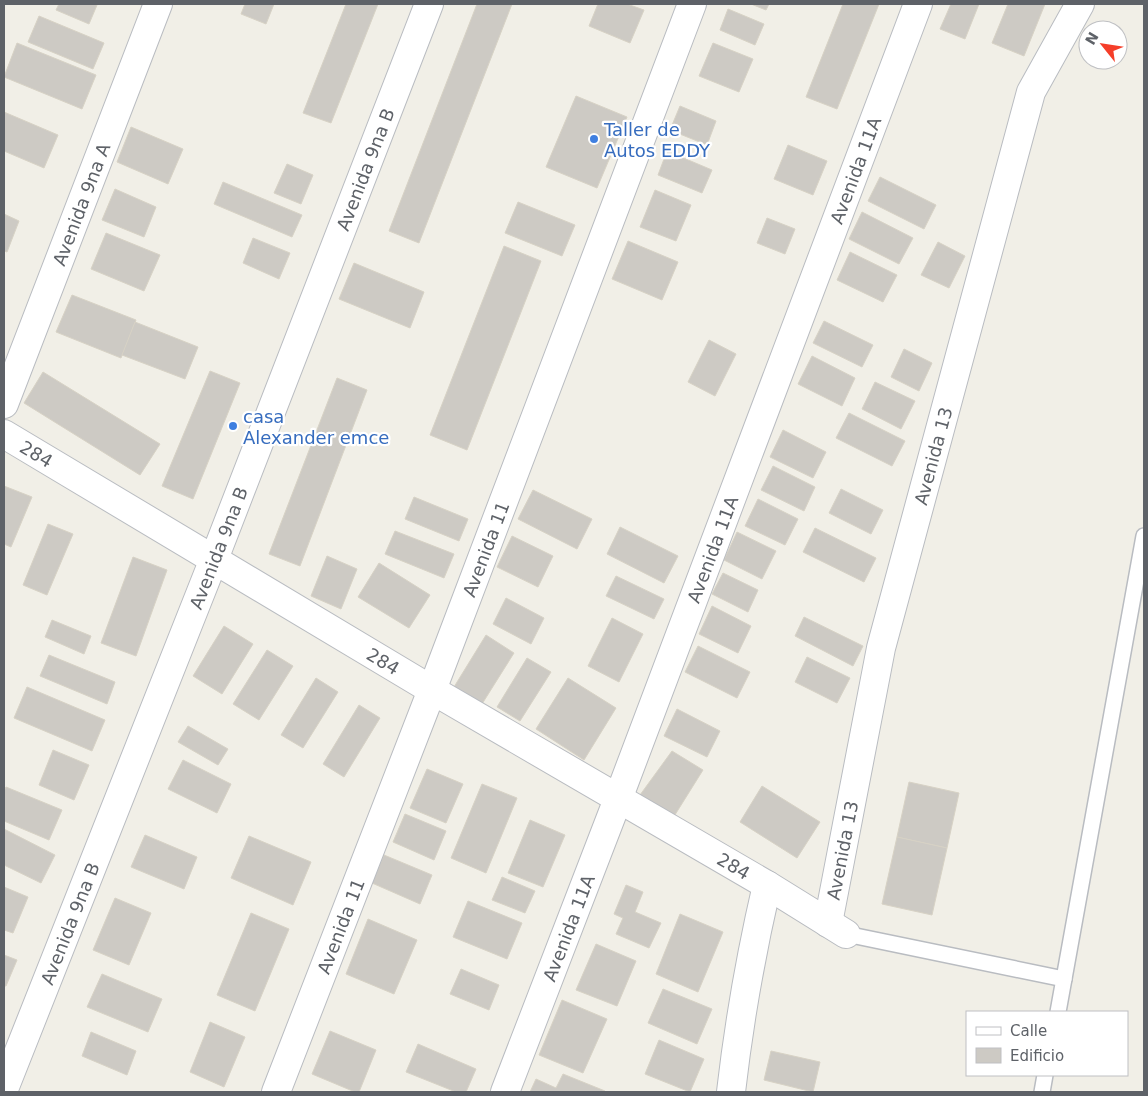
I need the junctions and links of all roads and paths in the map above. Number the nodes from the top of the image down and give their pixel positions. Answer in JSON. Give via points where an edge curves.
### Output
{"nodes":[{"id":1,"x":158,"y":4,"type":"edge"},
{"id":2,"x":429,"y":4,"type":"edge"},
{"id":3,"x":692,"y":4,"type":"edge"},
{"id":4,"x":918,"y":4,"type":"edge"},
{"id":5,"x":1080,"y":4,"type":"edge"},
{"id":6,"x":4,"y":404,"type":"edge"},
{"id":7,"x":4,"y":434,"type":"edge"},
{"id":8,"x":1144,"y":536,"type":"edge"},
{"id":9,"x":214,"y":559,"type":"junction"},
{"id":10,"x":432,"y":690,"type":"junction"},
{"id":11,"x":618,"y":799,"type":"junction"},
{"id":12,"x":766,"y":885,"type":"junction"},
{"id":13,"x":837,"y":928,"type":"junction"},
{"id":14,"x":1064,"y":979,"type":"junction"},
{"id":15,"x":1058,"y":1011,"type":"edge"},
{"id":16,"x":1045,"y":1076,"type":"edge"},
{"id":17,"x":4,"y":1089,"type":"edge"},
{"id":18,"x":276,"y":1092,"type":"edge"},
{"id":19,"x":505,"y":1092,"type":"edge"},
{"id":20,"x":731,"y":1092,"type":"edge"},
{"id":21,"x":1042,"y":1092,"type":"edge"}],
"edges":[{"from":1,"to":6,"type":"street","name":"Avenida 9na A"},
{"from":2,"to":9,"type":"street","name":"Avenida 9na B"},
{"from":3,"to":10,"type":"street","name":"Avenida 11"},
{"from":4,"to":11,"type":"street","name":"Avenida 11A"},
{"from":5,"to":13,"type":"street","name":"Avenida 13","via":[[1031,92],[880,648]]},
{"from":7,"to":9,"type":"street","name":"284"},
{"from":8,"to":14,"type":"lane"},
{"from":9,"to":10,"type":"street","name":"284"},
{"from":9,"to":17,"type":"street","name":"Avenida 9na B"},
{"from":10,"to":11,"type":"street","name":"284"},
{"from":10,"to":18,"type":"street","name":"Avenida 11"},
{"from":11,"to":12,"type":"street","name":"284"},
{"from":11,"to":19,"type":"street","name":"Avenida 11A"},
{"from":12,"to":13,"type":"street","name":"Avenida 13"},
{"from":12,"to":20,"type":"street","via":[[738,1032]]},
{"from":13,"to":14,"type":"lane"},
{"from":14,"to":15,"type":"lane"},
{"from":16,"to":21,"type":"lane"}]}
